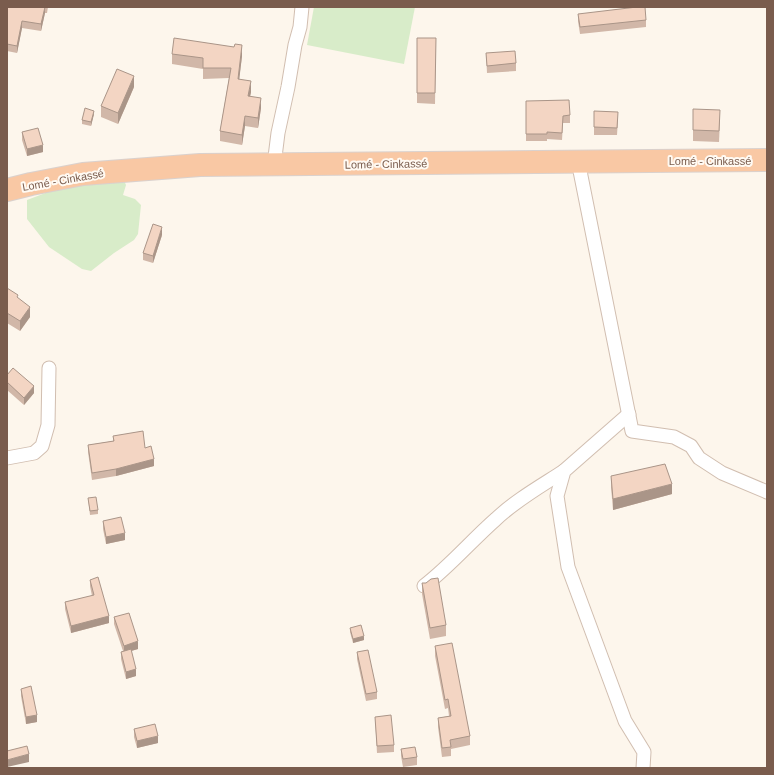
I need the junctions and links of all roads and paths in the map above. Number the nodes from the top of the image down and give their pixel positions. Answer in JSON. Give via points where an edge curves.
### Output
{"nodes":[{"id":1,"x":302,"y":7,"type":"edge"},
{"id":2,"x":767,"y":160,"type":"edge"},
{"id":3,"x":578,"y":161,"type":"junction"},
{"id":4,"x":274,"y":165,"type":"junction"},
{"id":5,"x":7,"y":190,"type":"edge"},
{"id":6,"x":49,"y":368,"type":"dead end"},
{"id":7,"x":629,"y":414,"type":"junction"},
{"id":8,"x":7,"y":458,"type":"edge"},
{"id":9,"x":564,"y":471,"type":"junction"},
{"id":10,"x":767,"y":492,"type":"edge"},
{"id":11,"x":424,"y":586,"type":"edge"},
{"id":12,"x":643,"y":768,"type":"edge"}],
"edges":[{"from":1,"to":4,"type":"street"},
{"from":2,"to":3,"type":"highway","name":"Lomé - Cinkassé"},
{"from":3,"to":4,"type":"highway","name":"Lomé - Cinkassé"},
{"from":3,"to":7,"type":"street"},
{"from":4,"to":5,"type":"highway","name":"Lomé - Cinkassé","via":[[200,165],[83,174]]},
{"from":6,"to":8,"type":"street","via":[[48,424],[42,446],[34,453]]},
{"from":7,"to":9,"type":"street"},
{"from":7,"to":10,"type":"street","via":[[632,431],[674,437],[691,446],[699,458],[722,473]]},
{"from":9,"to":11,"type":"street","via":[[496,518]]},
{"from":9,"to":12,"type":"street","via":[[557,496],[568,567],[625,721],[644,752]]}]}
